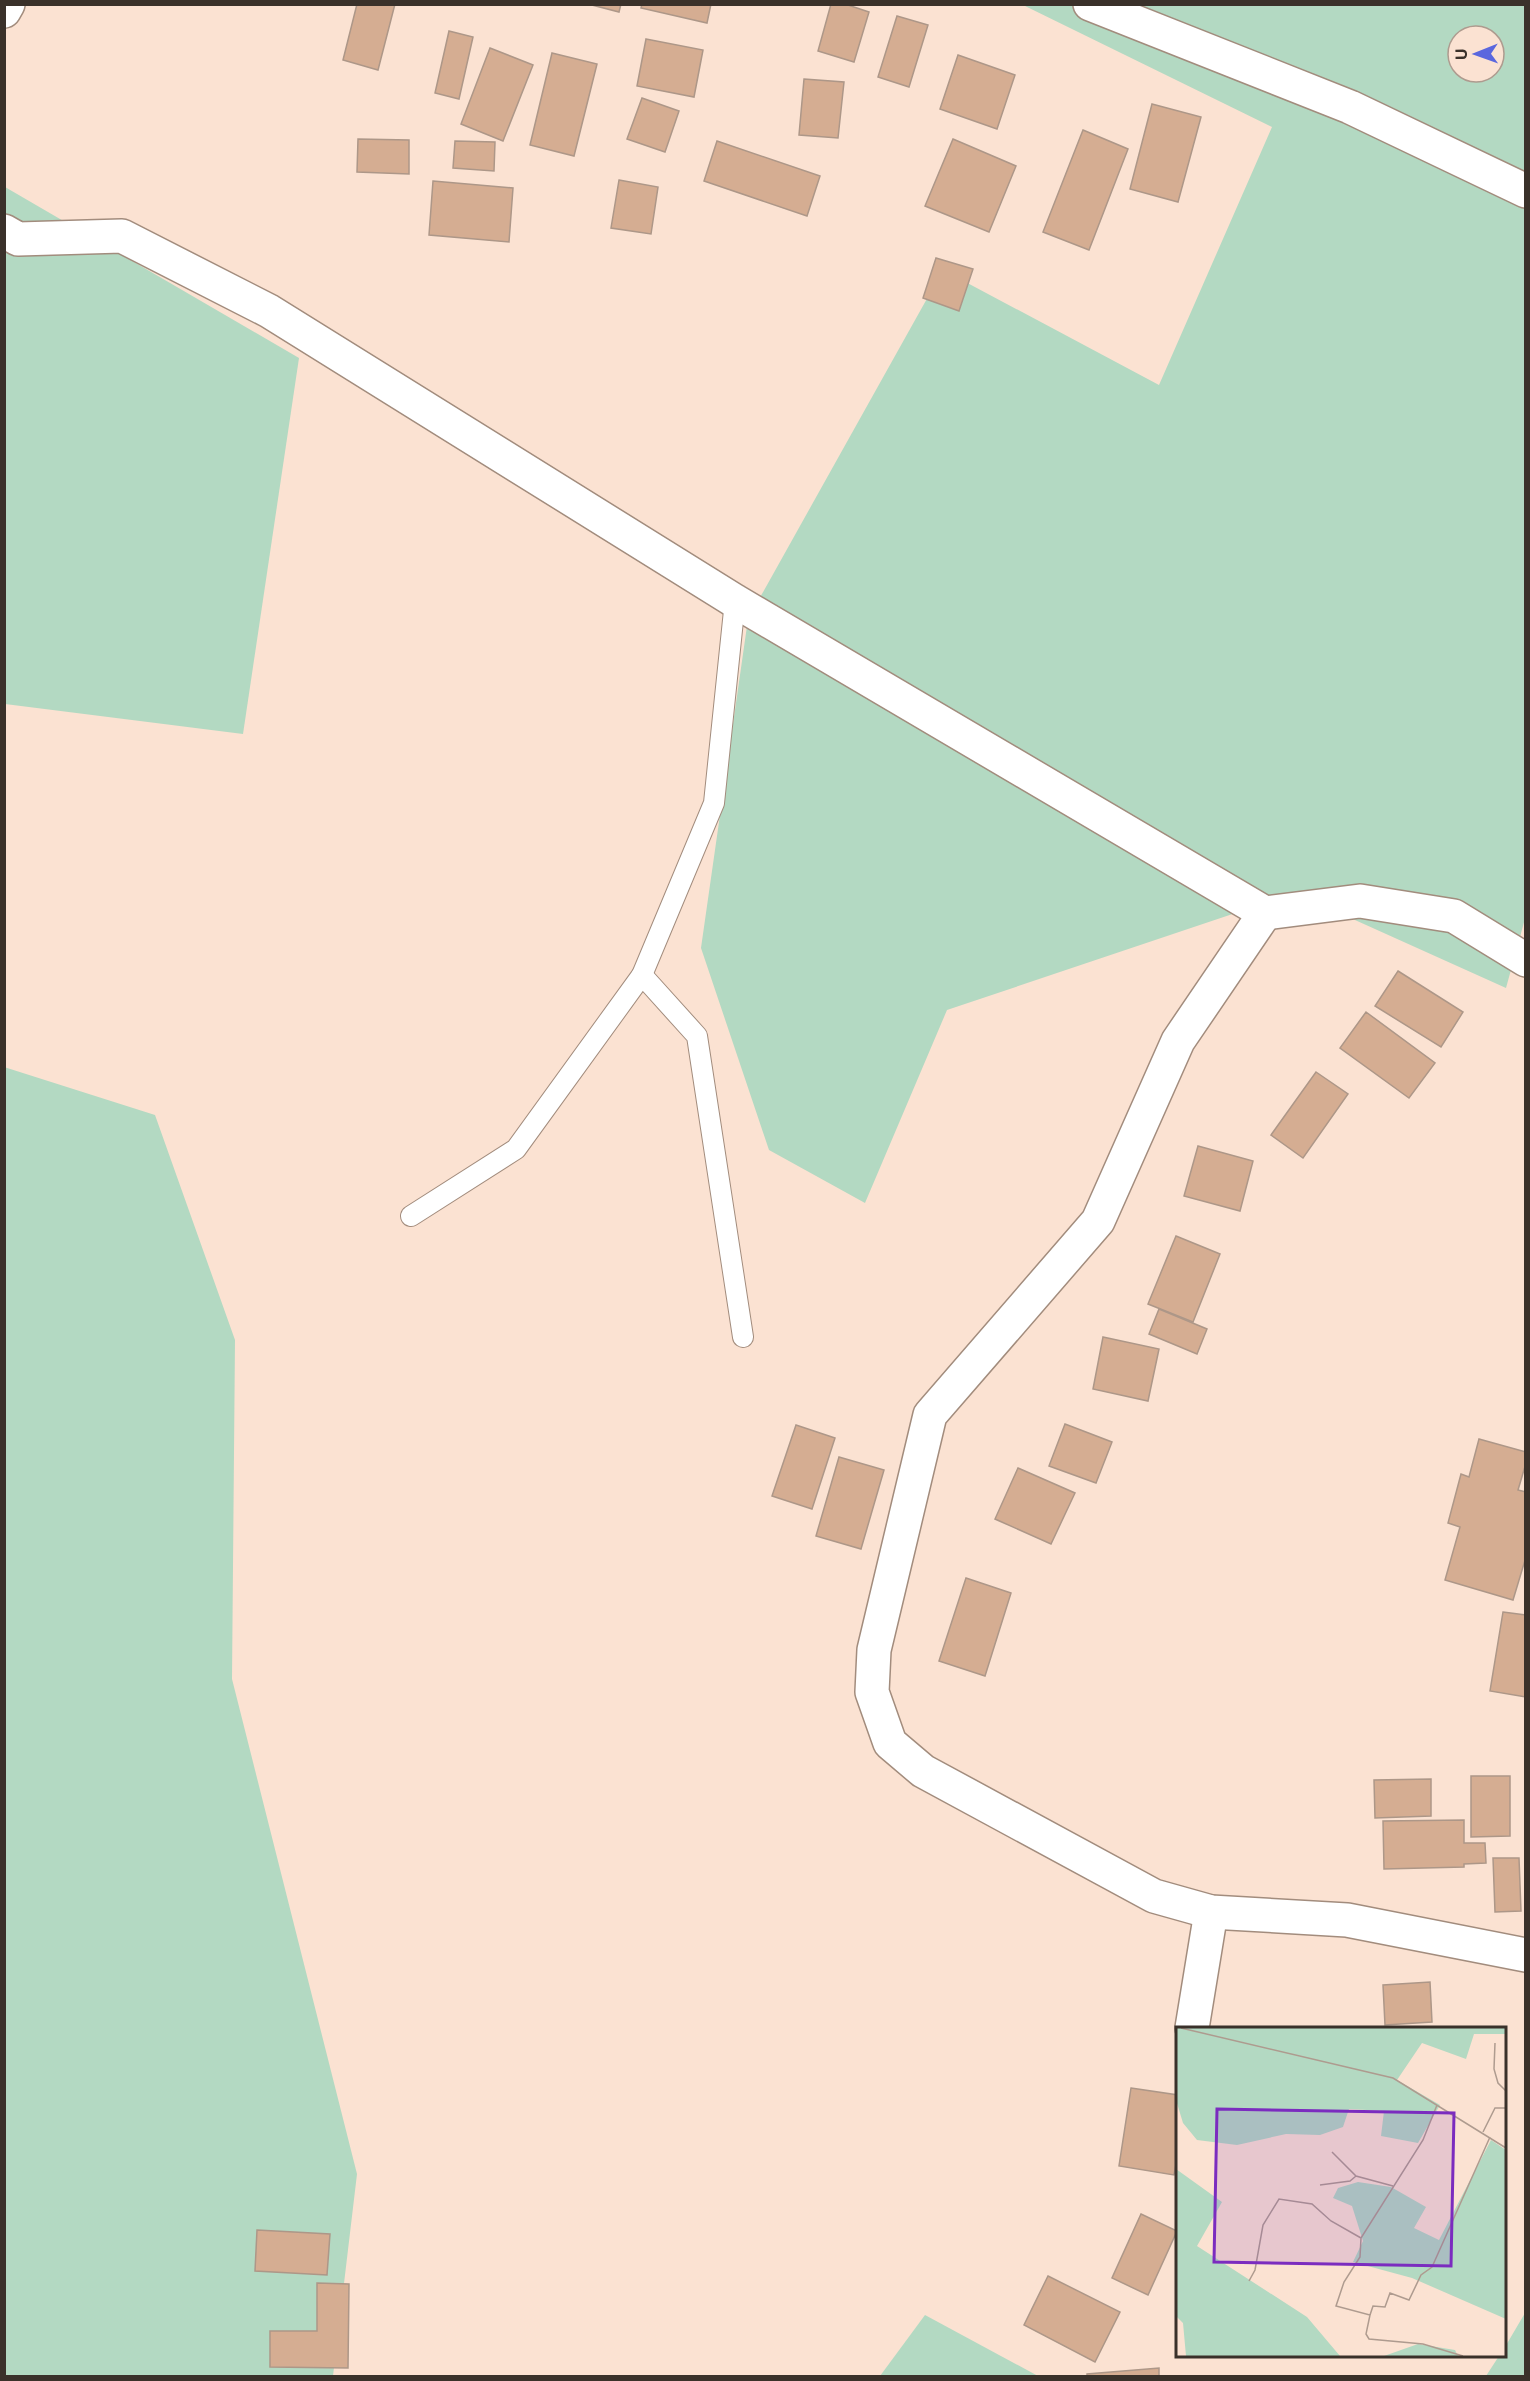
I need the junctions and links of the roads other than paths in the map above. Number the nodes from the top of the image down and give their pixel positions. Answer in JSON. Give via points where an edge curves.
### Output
{"nodes":[{"id":1,"x":8,"y":4,"type":"edge"},
{"id":2,"x":1090,"y":4,"type":"edge"},
{"id":3,"x":4,"y":11,"type":"edge"},
{"id":4,"x":1526,"y":191,"type":"edge"},
{"id":5,"x":4,"y":231,"type":"edge"},
{"id":6,"x":735,"y":601,"type":"junction"},
{"id":7,"x":1265,"y":913,"type":"junction"},
{"id":8,"x":1526,"y":960,"type":"edge"},
{"id":9,"x":642,"y":975,"type":"junction"},
{"id":10,"x":411,"y":1216,"type":"dead end"},
{"id":11,"x":743,"y":1337,"type":"dead end"},
{"id":12,"x":1211,"y":1911,"type":"junction"},
{"id":13,"x":1526,"y":1955,"type":"edge"},
{"id":14,"x":1192,"y":2027,"type":"edge"}],
"edges":[{"from":1,"to":3,"type":"street"},
{"from":2,"to":4,"type":"street","via":[[1350,107]]},
{"from":5,"to":6,"type":"street","via":[[18,239],[122,236],[132,241],[269,311]]},
{"from":6,"to":7,"type":"street"},
{"from":6,"to":9,"type":"lane","via":[[714,803]]},
{"from":7,"to":8,"type":"street","via":[[1360,901],[1455,916]]},
{"from":7,"to":12,"type":"street","via":[[1178,1041],[1098,1221],[930,1415],[874,1650],[872,1692],[890,1743],[922,1771],[1154,1896]]},
{"from":9,"to":10,"type":"lane","via":[[516,1149]]},
{"from":9,"to":11,"type":"lane","via":[[697,1036]]},
{"from":12,"to":13,"type":"street","via":[[1347,1920]]},
{"from":12,"to":14,"type":"street"}]}
